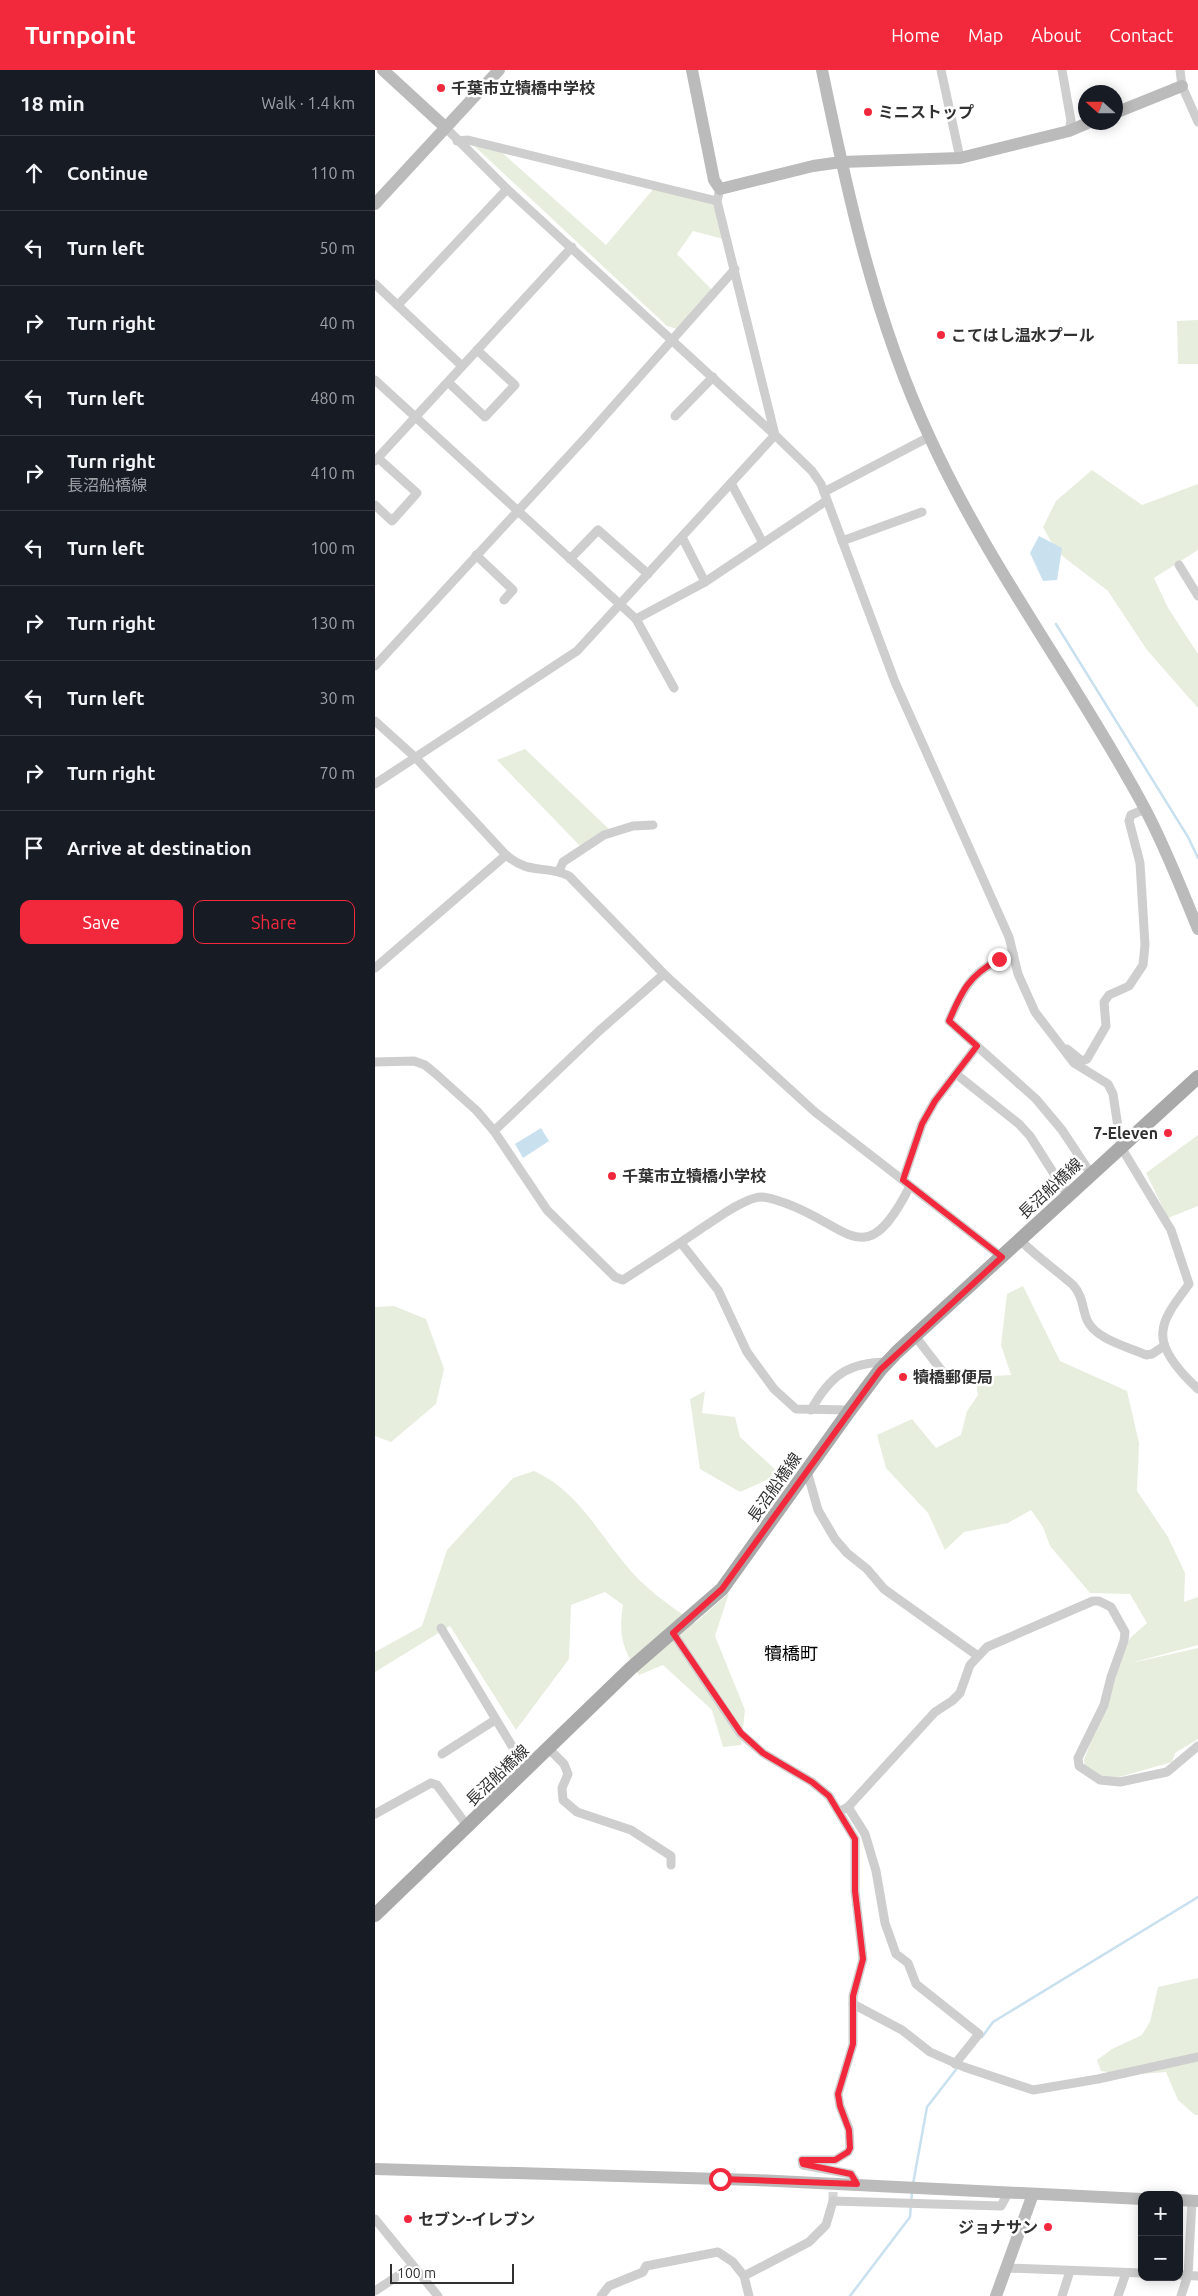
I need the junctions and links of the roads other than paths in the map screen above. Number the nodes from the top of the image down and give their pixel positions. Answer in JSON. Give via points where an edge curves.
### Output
{"nodes":[{"id":1,"x":383,"y":70,"type":"edge"},
{"id":2,"x":499,"y":70,"type":"edge"},
{"id":3,"x":692,"y":70,"type":"edge"},
{"id":4,"x":822,"y":70,"type":"edge"},
{"id":5,"x":941,"y":70,"type":"edge"},
{"id":6,"x":1061,"y":70,"type":"edge"},
{"id":7,"x":1180,"y":70,"type":"edge"},
{"id":8,"x":1182,"y":86,"type":"junction"},
{"id":9,"x":1123,"y":110,"type":"edge"},
{"id":10,"x":1198,"y":122,"type":"edge"},
{"id":11,"x":1078,"y":127,"type":"edge"},
{"id":12,"x":445,"y":128,"type":"junction"},
{"id":13,"x":1069,"y":131,"type":"junction"},
{"id":14,"x":457,"y":141,"type":"junction"},
{"id":15,"x":960,"y":158,"type":"junction"},
{"id":16,"x":841,"y":162,"type":"junction"},
{"id":17,"x":507,"y":189,"type":"junction"},
{"id":18,"x":719,"y":195,"type":"junction"},
{"id":19,"x":375,"y":204,"type":"edge"},
{"id":20,"x":572,"y":247,"type":"junction"},
{"id":21,"x":735,"y":270,"type":"junction"},
{"id":22,"x":375,"y":284,"type":"edge"},
{"id":23,"x":398,"y":305,"type":"junction"},
{"id":24,"x":673,"y":340,"type":"junction"},
{"id":25,"x":477,"y":350,"type":"junction"},
{"id":26,"x":462,"y":366,"type":"junction"},
{"id":27,"x":713,"y":377,"type":"junction"},
{"id":28,"x":375,"y":380,"type":"edge"},
{"id":29,"x":447,"y":382,"type":"junction"},
{"id":30,"x":675,"y":416,"type":"dead end"},
{"id":31,"x":415,"y":417,"type":"junction"},
{"id":32,"x":775,"y":434,"type":"junction"},
{"id":33,"x":929,"y":437,"type":"junction"},
{"id":34,"x":377,"y":460,"type":"edge"},
{"id":35,"x":731,"y":483,"type":"junction"},
{"id":36,"x":825,"y":497,"type":"junction"},
{"id":37,"x":375,"y":505,"type":"edge"},
{"id":38,"x":517,"y":510,"type":"junction"},
{"id":39,"x":922,"y":512,"type":"dead end"},
{"id":40,"x":682,"y":537,"type":"junction"},
{"id":41,"x":842,"y":541,"type":"junction"},
{"id":42,"x":763,"y":543,"type":"junction"},
{"id":43,"x":476,"y":555,"type":"junction"},
{"id":44,"x":570,"y":559,"type":"junction"},
{"id":45,"x":1179,"y":565,"type":"dead end"},
{"id":46,"x":648,"y":574,"type":"junction"},
{"id":47,"x":705,"y":582,"type":"junction"},
{"id":48,"x":1198,"y":596,"type":"edge"},
{"id":49,"x":504,"y":600,"type":"dead end"},
{"id":50,"x":620,"y":604,"type":"junction"},
{"id":51,"x":636,"y":619,"type":"junction"},
{"id":52,"x":375,"y":666,"type":"edge"},
{"id":53,"x":674,"y":688,"type":"dead end"},
{"id":54,"x":375,"y":721,"type":"edge"},
{"id":55,"x":416,"y":758,"type":"junction"},
{"id":56,"x":375,"y":784,"type":"edge"},
{"id":57,"x":1145,"y":809,"type":"junction"},
{"id":58,"x":653,"y":825,"type":"dead end"},
{"id":59,"x":506,"y":855,"type":"junction"},
{"id":60,"x":559,"y":871,"type":"junction"},
{"id":61,"x":1198,"y":928,"type":"edge"},
{"id":62,"x":1013,"y":953,"type":"junction"},
{"id":63,"x":375,"y":968,"type":"edge"},
{"id":64,"x":664,"y":974,"type":"junction"},
{"id":65,"x":1057,"y":1042,"type":"junction"},
{"id":66,"x":977,"y":1046,"type":"junction"},
{"id":67,"x":375,"y":1062,"type":"edge"},
{"id":68,"x":956,"y":1074,"type":"junction"},
{"id":69,"x":1198,"y":1076,"type":"edge"},
{"id":70,"x":495,"y":1131,"type":"junction"},
{"id":71,"x":1121,"y":1147,"type":"junction"},
{"id":72,"x":1091,"y":1174,"type":"junction"},
{"id":73,"x":906,"y":1183,"type":"junction"},
{"id":74,"x":1068,"y":1196,"type":"junction"},
{"id":75,"x":1020,"y":1240,"type":"junction"},
{"id":76,"x":681,"y":1242,"type":"junction"},
{"id":77,"x":1002,"y":1257,"type":"junction"},
{"id":78,"x":1189,"y":1284,"type":"junction"},
{"id":79,"x":1198,"y":1289,"type":"edge"},
{"id":80,"x":915,"y":1336,"type":"junction"},
{"id":81,"x":1164,"y":1346,"type":"junction"},
{"id":82,"x":887,"y":1362,"type":"junction"},
{"id":83,"x":942,"y":1371,"type":"dead end"},
{"id":84,"x":1198,"y":1389,"type":"edge"},
{"id":85,"x":811,"y":1410,"type":"junction"},
{"id":86,"x":850,"y":1410,"type":"junction"},
{"id":87,"x":807,"y":1471,"type":"junction"},
{"id":88,"x":441,"y":1628,"type":"dead end"},
{"id":89,"x":673,"y":1633,"type":"junction"},
{"id":90,"x":978,"y":1656,"type":"junction"},
{"id":91,"x":495,"y":1720,"type":"junction"},
{"id":92,"x":1198,"y":1746,"type":"edge"},
{"id":93,"x":549,"y":1748,"type":"junction"},
{"id":94,"x":442,"y":1754,"type":"dead end"},
{"id":95,"x":527,"y":1771,"type":"junction"},
{"id":96,"x":844,"y":1809,"type":"junction"},
{"id":97,"x":375,"y":1814,"type":"edge"},
{"id":98,"x":468,"y":1827,"type":"junction"},
{"id":99,"x":671,"y":1865,"type":"dead end"},
{"id":100,"x":375,"y":1915,"type":"edge"},
{"id":101,"x":853,"y":2004,"type":"junction"},
{"id":102,"x":1198,"y":2057,"type":"edge"},
{"id":103,"x":959,"y":2066,"type":"junction"},
{"id":104,"x":375,"y":2168,"type":"edge"},
{"id":105,"x":857,"y":2184,"type":"junction"},
{"id":106,"x":1008,"y":2193,"type":"junction"},
{"id":107,"x":1033,"y":2194,"type":"junction"},
{"id":108,"x":1138,"y":2199,"type":"edge"},
{"id":109,"x":1190,"y":2201,"type":"edge"},
{"id":110,"x":375,"y":2219,"type":"edge"},
{"id":111,"x":413,"y":2266,"type":"junction"},
{"id":112,"x":1007,"y":2268,"type":"junction"},
{"id":113,"x":1070,"y":2270,"type":"junction"},
{"id":114,"x":1126,"y":2273,"type":"junction"},
{"id":115,"x":1138,"y":2273,"type":"edge"},
{"id":116,"x":1183,"y":2275,"type":"edge"},
{"id":117,"x":744,"y":2276,"type":"junction"},
{"id":118,"x":1198,"y":2276,"type":"edge"},
{"id":119,"x":1182,"y":2281,"type":"edge"},
{"id":120,"x":375,"y":2291,"type":"edge"},
{"id":121,"x":438,"y":2296,"type":"edge"},
{"id":122,"x":601,"y":2296,"type":"edge"},
{"id":123,"x":749,"y":2296,"type":"edge"},
{"id":124,"x":996,"y":2296,"type":"edge"},
{"id":125,"x":1062,"y":2296,"type":"edge"},
{"id":126,"x":1119,"y":2296,"type":"edge"},
{"id":127,"x":1181,"y":2296,"type":"edge"}],
"edges":[{"from":1,"to":12,"type":"street"},
{"from":2,"to":12,"type":"street"},
{"from":3,"to":18,"type":"street"},
{"from":4,"to":16,"type":"street"},
{"from":5,"to":15,"type":"street"},
{"from":6,"to":13,"type":"street","via":[[1071,121]]},
{"from":7,"to":8,"type":"street"},
{"from":8,"to":9,"type":"street"},
{"from":8,"to":10,"type":"street"},
{"from":11,"to":13,"type":"street"},
{"from":12,"to":14,"type":"street"},
{"from":12,"to":19,"type":"street"},
{"from":13,"to":15,"type":"street"},
{"from":14,"to":17,"type":"street"},
{"from":14,"to":18,"type":"street","via":[[468,140]]},
{"from":15,"to":16,"type":"street"},
{"from":16,"to":18,"type":"street","via":[[813,166]]},
{"from":16,"to":33,"type":"street","via":[[867,270]]},
{"from":17,"to":20,"type":"street"},
{"from":17,"to":23,"type":"street"},
{"from":18,"to":21,"type":"street"},
{"from":20,"to":24,"type":"street"},
{"from":20,"to":25,"type":"street"},
{"from":21,"to":24,"type":"street"},
{"from":21,"to":32,"type":"street"},
{"from":22,"to":23,"type":"street"},
{"from":23,"to":26,"type":"street"},
{"from":24,"to":27,"type":"street"},
{"from":24,"to":38,"type":"street"},
{"from":25,"to":26,"type":"street"},
{"from":25,"to":29,"type":"street","via":[[515,385],[485,417]]},
{"from":26,"to":29,"type":"street"},
{"from":27,"to":30,"type":"street"},
{"from":27,"to":32,"type":"street"},
{"from":28,"to":31,"type":"street"},
{"from":29,"to":31,"type":"street"},
{"from":31,"to":34,"type":"street"},
{"from":31,"to":38,"type":"street"},
{"from":32,"to":35,"type":"street"},
{"from":32,"to":36,"type":"street","via":[[812,471]]},
{"from":33,"to":36,"type":"street"},
{"from":33,"to":57,"type":"street","via":[[1009,583]]},
{"from":34,"to":37,"type":"street","via":[[417,493],[392,521]]},
{"from":35,"to":40,"type":"street"},
{"from":35,"to":42,"type":"street"},
{"from":36,"to":41,"type":"street"},
{"from":36,"to":42,"type":"street"},
{"from":38,"to":43,"type":"street"},
{"from":38,"to":44,"type":"street"},
{"from":39,"to":41,"type":"street"},
{"from":40,"to":46,"type":"street"},
{"from":40,"to":47,"type":"street"},
{"from":41,"to":62,"type":"street","via":[[895,682],[1009,937]]},
{"from":42,"to":47,"type":"street"},
{"from":43,"to":49,"type":"street","via":[[513,590]]},
{"from":43,"to":52,"type":"street"},
{"from":44,"to":46,"type":"street","via":[[598,530]]},
{"from":44,"to":50,"type":"street"},
{"from":45,"to":48,"type":"street"},
{"from":46,"to":50,"type":"street"},
{"from":47,"to":51,"type":"street"},
{"from":50,"to":51,"type":"street"},
{"from":50,"to":55,"type":"street","via":[[577,651]]},
{"from":51,"to":53,"type":"street"},
{"from":54,"to":55,"type":"street"},
{"from":55,"to":56,"type":"street"},
{"from":55,"to":59,"type":"street"},
{"from":57,"to":61,"type":"street"},
{"from":57,"to":65,"type":"street","via":[[1131,815],[1129,821],[1140,863],[1145,945],[1143,965],[1129,986],[1109,995],[1105,1002],[1105,1026],[1087,1058],[1082,1061]]},
{"from":58,"to":60,"type":"street","via":[[633,826],[605,835],[563,862]]},
{"from":59,"to":60,"type":"street","via":[[531,869]]},
{"from":59,"to":63,"type":"street"},
{"from":60,"to":64,"type":"street","via":[[569,876]]},
{"from":62,"to":65,"type":"street","via":[[1025,993]]},
{"from":62,"to":66,"type":"street","via":[[990,964],[969,981],[949,1021]]},
{"from":64,"to":70,"type":"street"},
{"from":64,"to":73,"type":"street","via":[[815,1112]]},
{"from":65,"to":71,"type":"street","via":[[1074,1063],[1108,1084],[1113,1094]]},
{"from":66,"to":68,"type":"street"},
{"from":66,"to":72,"type":"street","via":[[1036,1099],[1062,1130]]},
{"from":67,"to":70,"type":"street","via":[[414,1061],[425,1065]]},
{"from":68,"to":73,"type":"street","via":[[922,1124]]},
{"from":68,"to":74,"type":"street","via":[[1019,1124]]},
{"from":69,"to":71,"type":"main road","name":"長沼船橋線"},
{"from":70,"to":76,"type":"street","via":[[547,1210],[615,1277],[623,1280]]},
{"from":71,"to":72,"type":"main road","name":"長沼船橋線"},
{"from":71,"to":78,"type":"street","via":[[1171,1230]]},
{"from":72,"to":74,"type":"main road","name":"長沼船橋線"},
{"from":73,"to":76,"type":"street","via":[[888,1224],[877,1234],[866,1238],[845,1235],[770,1198],[756,1198]]},
{"from":73,"to":77,"type":"street"},
{"from":74,"to":75,"type":"main road","name":"長沼船橋線"},
{"from":75,"to":77,"type":"main road","name":"長沼船橋線"},
{"from":75,"to":81,"type":"street","via":[[1073,1286],[1083,1302],[1088,1321],[1103,1336],[1146,1355]]},
{"from":76,"to":85,"type":"street","via":[[718,1290],[747,1352],[774,1389],[796,1409]]},
{"from":77,"to":80,"type":"main road","name":"長沼船橋線"},
{"from":78,"to":79,"type":"street"},
{"from":78,"to":81,"type":"street","via":[[1166,1320]]},
{"from":80,"to":82,"type":"main road","name":"長沼船橋線"},
{"from":80,"to":83,"type":"street"},
{"from":81,"to":84,"type":"street"},
{"from":82,"to":85,"type":"street","via":[[865,1362],[837,1375]]},
{"from":82,"to":86,"type":"main road","name":"長沼船橋線"},
{"from":85,"to":86,"type":"street"},
{"from":86,"to":87,"type":"main road","name":"長沼船橋線"},
{"from":87,"to":89,"type":"main road","name":"長沼船橋線","via":[[722,1589]]},
{"from":87,"to":90,"type":"street","via":[[818,1510],[835,1540],[847,1553],[884,1589]]},
{"from":88,"to":91,"type":"street"},
{"from":89,"to":93,"type":"main road","name":"長沼船橋線","via":[[630,1669]]},
{"from":89,"to":96,"type":"street","via":[[741,1733],[763,1753],[812,1782]]},
{"from":90,"to":92,"type":"street","via":[[994,1644],[1099,1600],[1111,1607],[1125,1632],[1125,1641],[1111,1677],[1105,1705],[1078,1758],[1079,1766],[1100,1780],[1120,1782],[1167,1772]]},
{"from":90,"to":96,"type":"street","via":[[970,1665],[960,1693],[935,1712]]},
{"from":91,"to":94,"type":"street"},
{"from":91,"to":95,"type":"street"},
{"from":93,"to":95,"type":"main road","name":"長沼船橋線"},
{"from":93,"to":99,"type":"street","via":[[564,1764],[568,1774],[562,1788],[563,1800],[577,1812],[631,1830],[671,1856]]},
{"from":95,"to":98,"type":"main road","name":"長沼船橋線"},
{"from":96,"to":101,"type":"street","via":[[855,1839],[855,1891],[863,1959]]},
{"from":96,"to":103,"type":"street","via":[[865,1834],[876,1871],[885,1923],[896,1954],[908,1963],[916,1984],[979,2034]]},
{"from":97,"to":98,"type":"street","via":[[431,1783],[437,1785]]},
{"from":98,"to":100,"type":"main road","name":"長沼船橋線"},
{"from":101,"to":103,"type":"street","via":[[902,2030],[930,2052]]},
{"from":101,"to":105,"type":"street","via":[[853,2044],[838,2094],[849,2130],[850,2148],[834,2164],[802,2160],[803,2164],[851,2174]]},
{"from":102,"to":103,"type":"street","via":[[1033,2090]]},
{"from":104,"to":105,"type":"street"},
{"from":105,"to":106,"type":"street"},
{"from":106,"to":107,"type":"street"},
{"from":106,"to":117,"type":"street","via":[[1001,2206],[833,2202],[826,2225],[809,2242]]},
{"from":107,"to":108,"type":"street"},
{"from":107,"to":112,"type":"street"},
{"from":109,"to":116,"type":"street"},
{"from":110,"to":111,"type":"street"},
{"from":111,"to":120,"type":"street"},
{"from":111,"to":121,"type":"street"},
{"from":112,"to":113,"type":"street"},
{"from":112,"to":124,"type":"street"},
{"from":113,"to":114,"type":"street"},
{"from":113,"to":125,"type":"street"},
{"from":114,"to":115,"type":"street"},
{"from":114,"to":126,"type":"street"},
{"from":116,"to":118,"type":"street"},
{"from":117,"to":122,"type":"street","via":[[733,2262],[718,2252],[646,2266],[643,2272],[609,2286]]},
{"from":117,"to":123,"type":"street"},
{"from":119,"to":127,"type":"street"}]}
